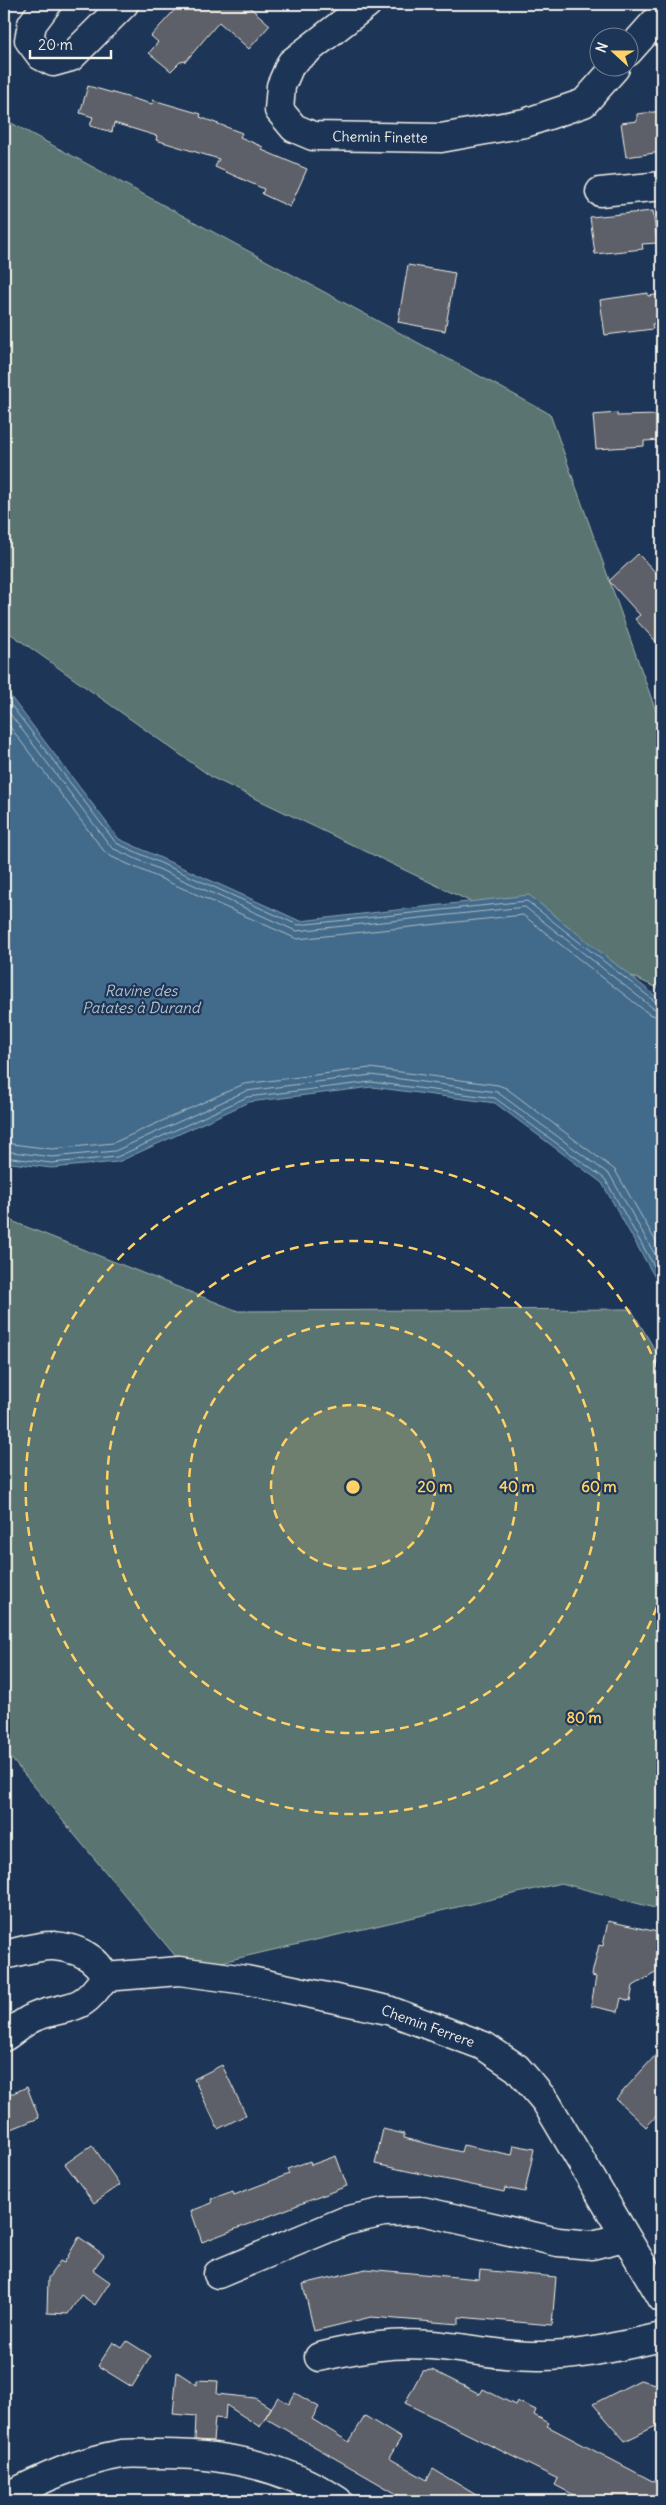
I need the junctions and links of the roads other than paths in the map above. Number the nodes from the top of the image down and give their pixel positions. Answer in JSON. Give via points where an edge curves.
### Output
{"nodes":[{"id":1,"x":48,"y":4,"type":"edge"},
{"id":2,"x":124,"y":4,"type":"edge"},
{"id":3,"x":368,"y":4,"type":"edge"},
{"id":4,"x":662,"y":14,"type":"edge"},
{"id":5,"x":638,"y":41,"type":"edge"},
{"id":6,"x":606,"y":78,"type":"edge"},
{"id":7,"x":662,"y":186,"type":"edge"},
{"id":8,"x":600,"y":192,"type":"dead end"},
{"id":9,"x":4,"y":1954,"type":"edge"},
{"id":10,"x":104,"y":1977,"type":"junction"},
{"id":11,"x":4,"y":2038,"type":"edge"},
{"id":12,"x":625,"y":2237,"type":"junction"},
{"id":13,"x":218,"y":2274,"type":"dead end"},
{"id":14,"x":662,"y":2298,"type":"edge"},
{"id":15,"x":662,"y":2337,"type":"edge"},
{"id":16,"x":319,"y":2357,"type":"dead end"},
{"id":17,"x":4,"y":2498,"type":"edge"},
{"id":18,"x":338,"y":2501,"type":"edge"}],
"edges":[{"from":1,"to":2,"type":"street","via":[[32,24],[29,40],[40,56],[53,62],[71,57]]},
{"from":3,"to":6,"type":"street","name":"Chemin Finette","via":[[292,64],[281,86],[280,110],[294,128],[313,136],[441,138],[525,123],[584,103]]},
{"from":4,"to":5,"type":"street"},
{"from":7,"to":8,"type":"street"},
{"from":9,"to":10,"type":"street","via":[[54,1946],[89,1956],[100,1965]]},
{"from":10,"to":11,"type":"street","via":[[94,1993],[78,2006],[35,2017]]},
{"from":10,"to":12,"type":"street","name":"Chemin Ferrere","via":[[179,1971],[246,1980],[388,2010],[484,2046],[517,2068],[546,2102]]},
{"from":12,"to":13,"type":"street","via":[[592,2245],[567,2243],[422,2211],[384,2212],[345,2221]]},
{"from":12,"to":14,"type":"street","name":"Chemin Ferrere"},
{"from":15,"to":16,"type":"street","via":[[592,2352],[542,2356],[396,2344],[361,2346]]},
{"from":17,"to":18,"type":"street","via":[[51,2474],[122,2454],[197,2453],[269,2468],[306,2481]]}]}
